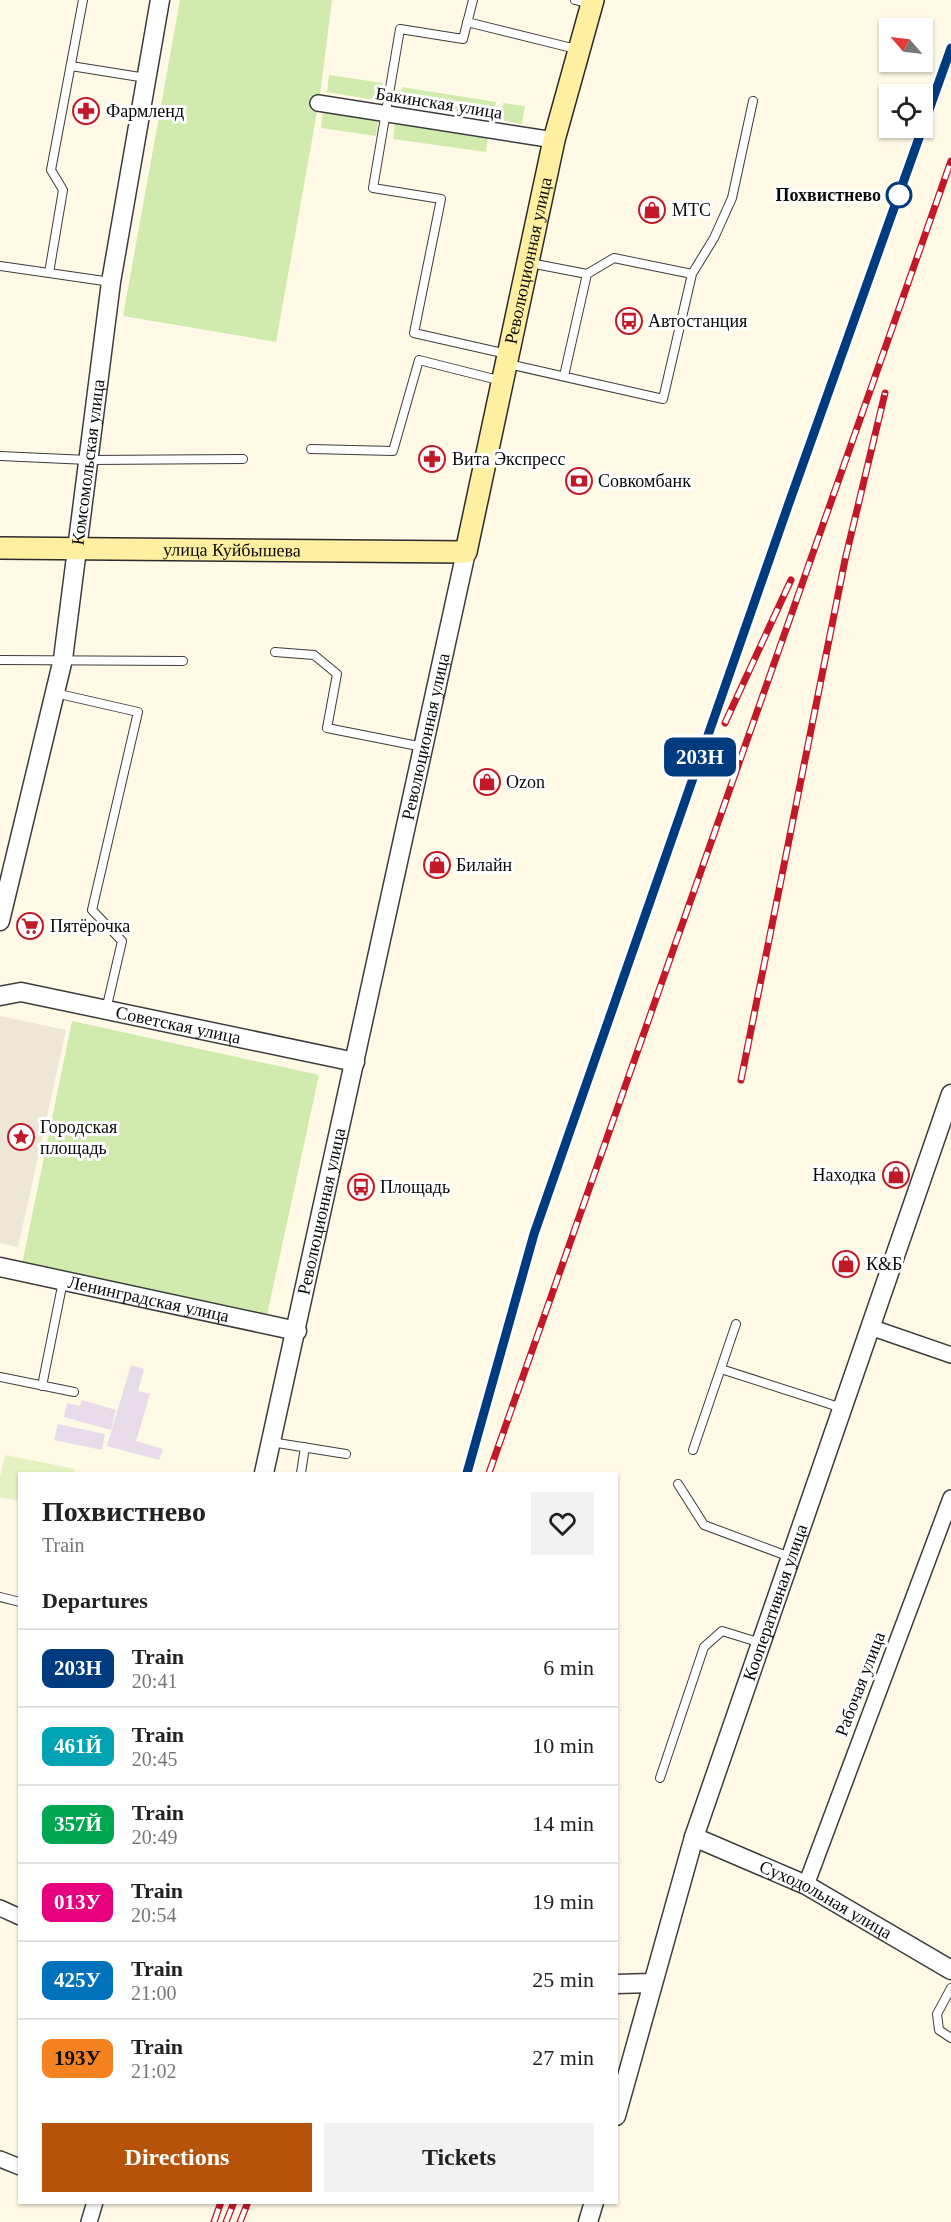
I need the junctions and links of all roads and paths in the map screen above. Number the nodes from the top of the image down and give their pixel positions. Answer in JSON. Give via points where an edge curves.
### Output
{"nodes":[{"id":1,"x":83,"y":0,"type":"edge"},
{"id":2,"x":160,"y":0,"type":"edge"},
{"id":3,"x":473,"y":0,"type":"edge"},
{"id":4,"x":586,"y":1,"type":"edge"},
{"id":5,"x":467,"y":22,"type":"junction"},
{"id":6,"x":579,"y":49,"type":"junction"},
{"id":7,"x":71,"y":66,"type":"junction"},
{"id":8,"x":146,"y":78,"type":"junction"},
{"id":9,"x":753,"y":101,"type":"dead end"},
{"id":10,"x":318,"y":103,"type":"dead end"},
{"id":11,"x":386,"y":114,"type":"junction"},
{"id":12,"x":554,"y":140,"type":"junction"},
{"id":13,"x":528,"y":262,"type":"junction"},
{"id":14,"x":0,"y":266,"type":"edge"},
{"id":15,"x":49,"y":273,"type":"junction"},
{"id":16,"x":587,"y":274,"type":"junction"},
{"id":17,"x":692,"y":274,"type":"junction"},
{"id":18,"x":111,"y":282,"type":"junction"},
{"id":19,"x":506,"y":366,"type":"junction"},
{"id":20,"x":564,"y":376,"type":"junction"},
{"id":21,"x":311,"y":449,"type":"dead end"},
{"id":22,"x":0,"y":456,"type":"edge"},
{"id":23,"x":243,"y":459,"type":"dead end"},
{"id":24,"x":88,"y":460,"type":"junction"},
{"id":25,"x":0,"y":548,"type":"edge"},
{"id":26,"x":78,"y":549,"type":"junction"},
{"id":27,"x":466,"y":552,"type":"junction"},
{"id":28,"x":275,"y":652,"type":"dead end"},
{"id":29,"x":63,"y":659,"type":"junction"},
{"id":30,"x":0,"y":660,"type":"edge"},
{"id":31,"x":183,"y":661,"type":"dead end"},
{"id":32,"x":55,"y":693,"type":"junction"},
{"id":33,"x":424,"y":747,"type":"junction"},
{"id":34,"x":0,"y":921,"type":"edge"},
{"id":35,"x":0,"y":996,"type":"edge"},
{"id":36,"x":106,"y":1010,"type":"junction"},
{"id":37,"x":355,"y":1062,"type":"junction"},
{"id":38,"x":951,"y":1094,"type":"edge"},
{"id":39,"x":0,"y":1267,"type":"edge"},
{"id":40,"x":63,"y":1281,"type":"junction"},
{"id":41,"x":736,"y":1324,"type":"dead end"},
{"id":42,"x":870,"y":1327,"type":"junction"},
{"id":43,"x":297,"y":1331,"type":"junction"},
{"id":44,"x":951,"y":1355,"type":"edge"},
{"id":45,"x":721,"y":1369,"type":"junction"},
{"id":46,"x":0,"y":1377,"type":"edge"},
{"id":47,"x":42,"y":1386,"type":"junction"},
{"id":48,"x":75,"y":1392,"type":"dead end"},
{"id":49,"x":842,"y":1408,"type":"junction"},
{"id":50,"x":271,"y":1442,"type":"junction"},
{"id":51,"x":305,"y":1447,"type":"junction"},
{"id":52,"x":693,"y":1450,"type":"dead end"},
{"id":53,"x":346,"y":1454,"type":"dead end"},
{"id":54,"x":264,"y":1472,"type":"edge"},
{"id":55,"x":301,"y":1472,"type":"edge"},
{"id":56,"x":678,"y":1484,"type":"dead end"},
{"id":57,"x":951,"y":1498,"type":"edge"},
{"id":58,"x":790,"y":1557,"type":"junction"},
{"id":59,"x":0,"y":1597,"type":"edge"},
{"id":60,"x":18,"y":1602,"type":"edge"},
{"id":61,"x":760,"y":1643,"type":"junction"},
{"id":62,"x":660,"y":1778,"type":"dead end"},
{"id":63,"x":694,"y":1837,"type":"junction"},
{"id":64,"x":806,"y":1884,"type":"junction"},
{"id":65,"x":0,"y":1908,"type":"edge"},
{"id":66,"x":18,"y":1916,"type":"edge"},
{"id":67,"x":951,"y":1970,"type":"edge"},
{"id":68,"x":652,"y":1983,"type":"junction"},
{"id":69,"x":618,"y":1984,"type":"edge"},
{"id":70,"x":951,"y":1988,"type":"edge"},
{"id":71,"x":951,"y":2038,"type":"edge"},
{"id":72,"x":618,"y":2109,"type":"edge"},
{"id":73,"x":0,"y":2159,"type":"edge"},
{"id":74,"x":18,"y":2166,"type":"edge"},
{"id":75,"x":94,"y":2204,"type":"edge"},
{"id":76,"x":594,"y":2204,"type":"edge"},
{"id":77,"x":89,"y":2222,"type":"edge"},
{"id":78,"x":589,"y":2222,"type":"edge"}],
"edges":[{"from":1,"to":7,"type":"lane"},
{"from":2,"to":8,"type":"street","name":"Комсомольская улица"},
{"from":3,"to":5,"type":"lane"},
{"from":4,"to":6,"type":"main road","name":"Революционная улица"},
{"from":5,"to":6,"type":"lane"},
{"from":5,"to":11,"type":"lane","via":[[463,39],[400,29]]},
{"from":6,"to":12,"type":"main road","name":"Революционная улица"},
{"from":7,"to":8,"type":"lane"},
{"from":7,"to":15,"type":"lane","via":[[51,170],[63,190]]},
{"from":8,"to":18,"type":"street","name":"Комсомольская улица"},
{"from":9,"to":17,"type":"lane","via":[[732,198]]},
{"from":10,"to":11,"type":"street","name":"Бакинская улица"},
{"from":11,"to":12,"type":"street","name":"Бакинская улица"},
{"from":11,"to":19,"type":"lane","via":[[373,188],[441,199],[414,333]]},
{"from":12,"to":13,"type":"main road","name":"Революционная улица"},
{"from":13,"to":16,"type":"lane"},
{"from":13,"to":19,"type":"main road","name":"Революционная улица"},
{"from":14,"to":15,"type":"lane"},
{"from":15,"to":18,"type":"lane"},
{"from":16,"to":17,"type":"lane","via":[[614,258]]},
{"from":16,"to":20,"type":"lane"},
{"from":17,"to":20,"type":"lane","via":[[663,399]]},
{"from":18,"to":24,"type":"street","name":"Комсомольская улица"},
{"from":19,"to":20,"type":"lane"},
{"from":19,"to":21,"type":"lane","via":[[419,360],[393,451]]},
{"from":19,"to":27,"type":"main road","name":"Революционная улица"},
{"from":22,"to":24,"type":"lane"},
{"from":23,"to":24,"type":"lane"},
{"from":24,"to":26,"type":"street","name":"Комсомольская улица"},
{"from":25,"to":26,"type":"main road","name":"улица Куйбышева"},
{"from":26,"to":27,"type":"main road","name":"улица Куйбышева"},
{"from":26,"to":29,"type":"street","name":"Комсомольская улица"},
{"from":27,"to":33,"type":"street","name":"Революционная улица"},
{"from":28,"to":33,"type":"lane","via":[[314,655],[337,674],[327,728]]},
{"from":29,"to":30,"type":"lane"},
{"from":29,"to":31,"type":"lane"},
{"from":29,"to":32,"type":"street","name":"Комсомольская улица"},
{"from":32,"to":34,"type":"street","name":"Комсомольская улица"},
{"from":32,"to":36,"type":"lane","via":[[138,712],[92,910],[122,941]]},
{"from":33,"to":37,"type":"street","name":"Революционная улица"},
{"from":35,"to":36,"type":"street","name":"Советская улица","via":[[21,992]]},
{"from":36,"to":37,"type":"street","name":"Советская улица"},
{"from":37,"to":43,"type":"street","name":"Революционная улица"},
{"from":38,"to":42,"type":"street","name":"Кооперативная улица"},
{"from":39,"to":40,"type":"street","name":"Ленинградская улица"},
{"from":40,"to":43,"type":"street","name":"Ленинградская улица"},
{"from":40,"to":47,"type":"lane"},
{"from":41,"to":45,"type":"lane"},
{"from":42,"to":44,"type":"street"},
{"from":42,"to":49,"type":"street","name":"Кооперативная улица"},
{"from":43,"to":50,"type":"street","name":"Революционная улица"},
{"from":45,"to":49,"type":"lane"},
{"from":45,"to":52,"type":"lane"},
{"from":46,"to":47,"type":"lane"},
{"from":47,"to":48,"type":"lane"},
{"from":49,"to":58,"type":"street","name":"Кооперативная улица"},
{"from":50,"to":51,"type":"lane"},
{"from":50,"to":54,"type":"street","name":"Революционная улица"},
{"from":51,"to":53,"type":"lane"},
{"from":51,"to":55,"type":"lane"},
{"from":56,"to":58,"type":"lane","via":[[704,1525]]},
{"from":57,"to":64,"type":"street","name":"Рабочая улица"},
{"from":58,"to":61,"type":"street","name":"Кооперативная улица"},
{"from":59,"to":60,"type":"lane"},
{"from":61,"to":62,"type":"lane","via":[[722,1631],[704,1647]]},
{"from":61,"to":63,"type":"street","name":"Кооперативная улица"},
{"from":63,"to":64,"type":"street","name":"Суходольная улица"},
{"from":63,"to":68,"type":"street","name":"Кооперативная улица"},
{"from":64,"to":67,"type":"street","name":"Суходольная улица"},
{"from":65,"to":66,"type":"street"},
{"from":68,"to":69,"type":"street"},
{"from":68,"to":72,"type":"street","name":"Кооперативная улица"},
{"from":70,"to":71,"type":"lane","via":[[937,2014],[939,2030]]},
{"from":73,"to":74,"type":"street"},
{"from":75,"to":77,"type":"street"},
{"from":76,"to":78,"type":"street"}]}
